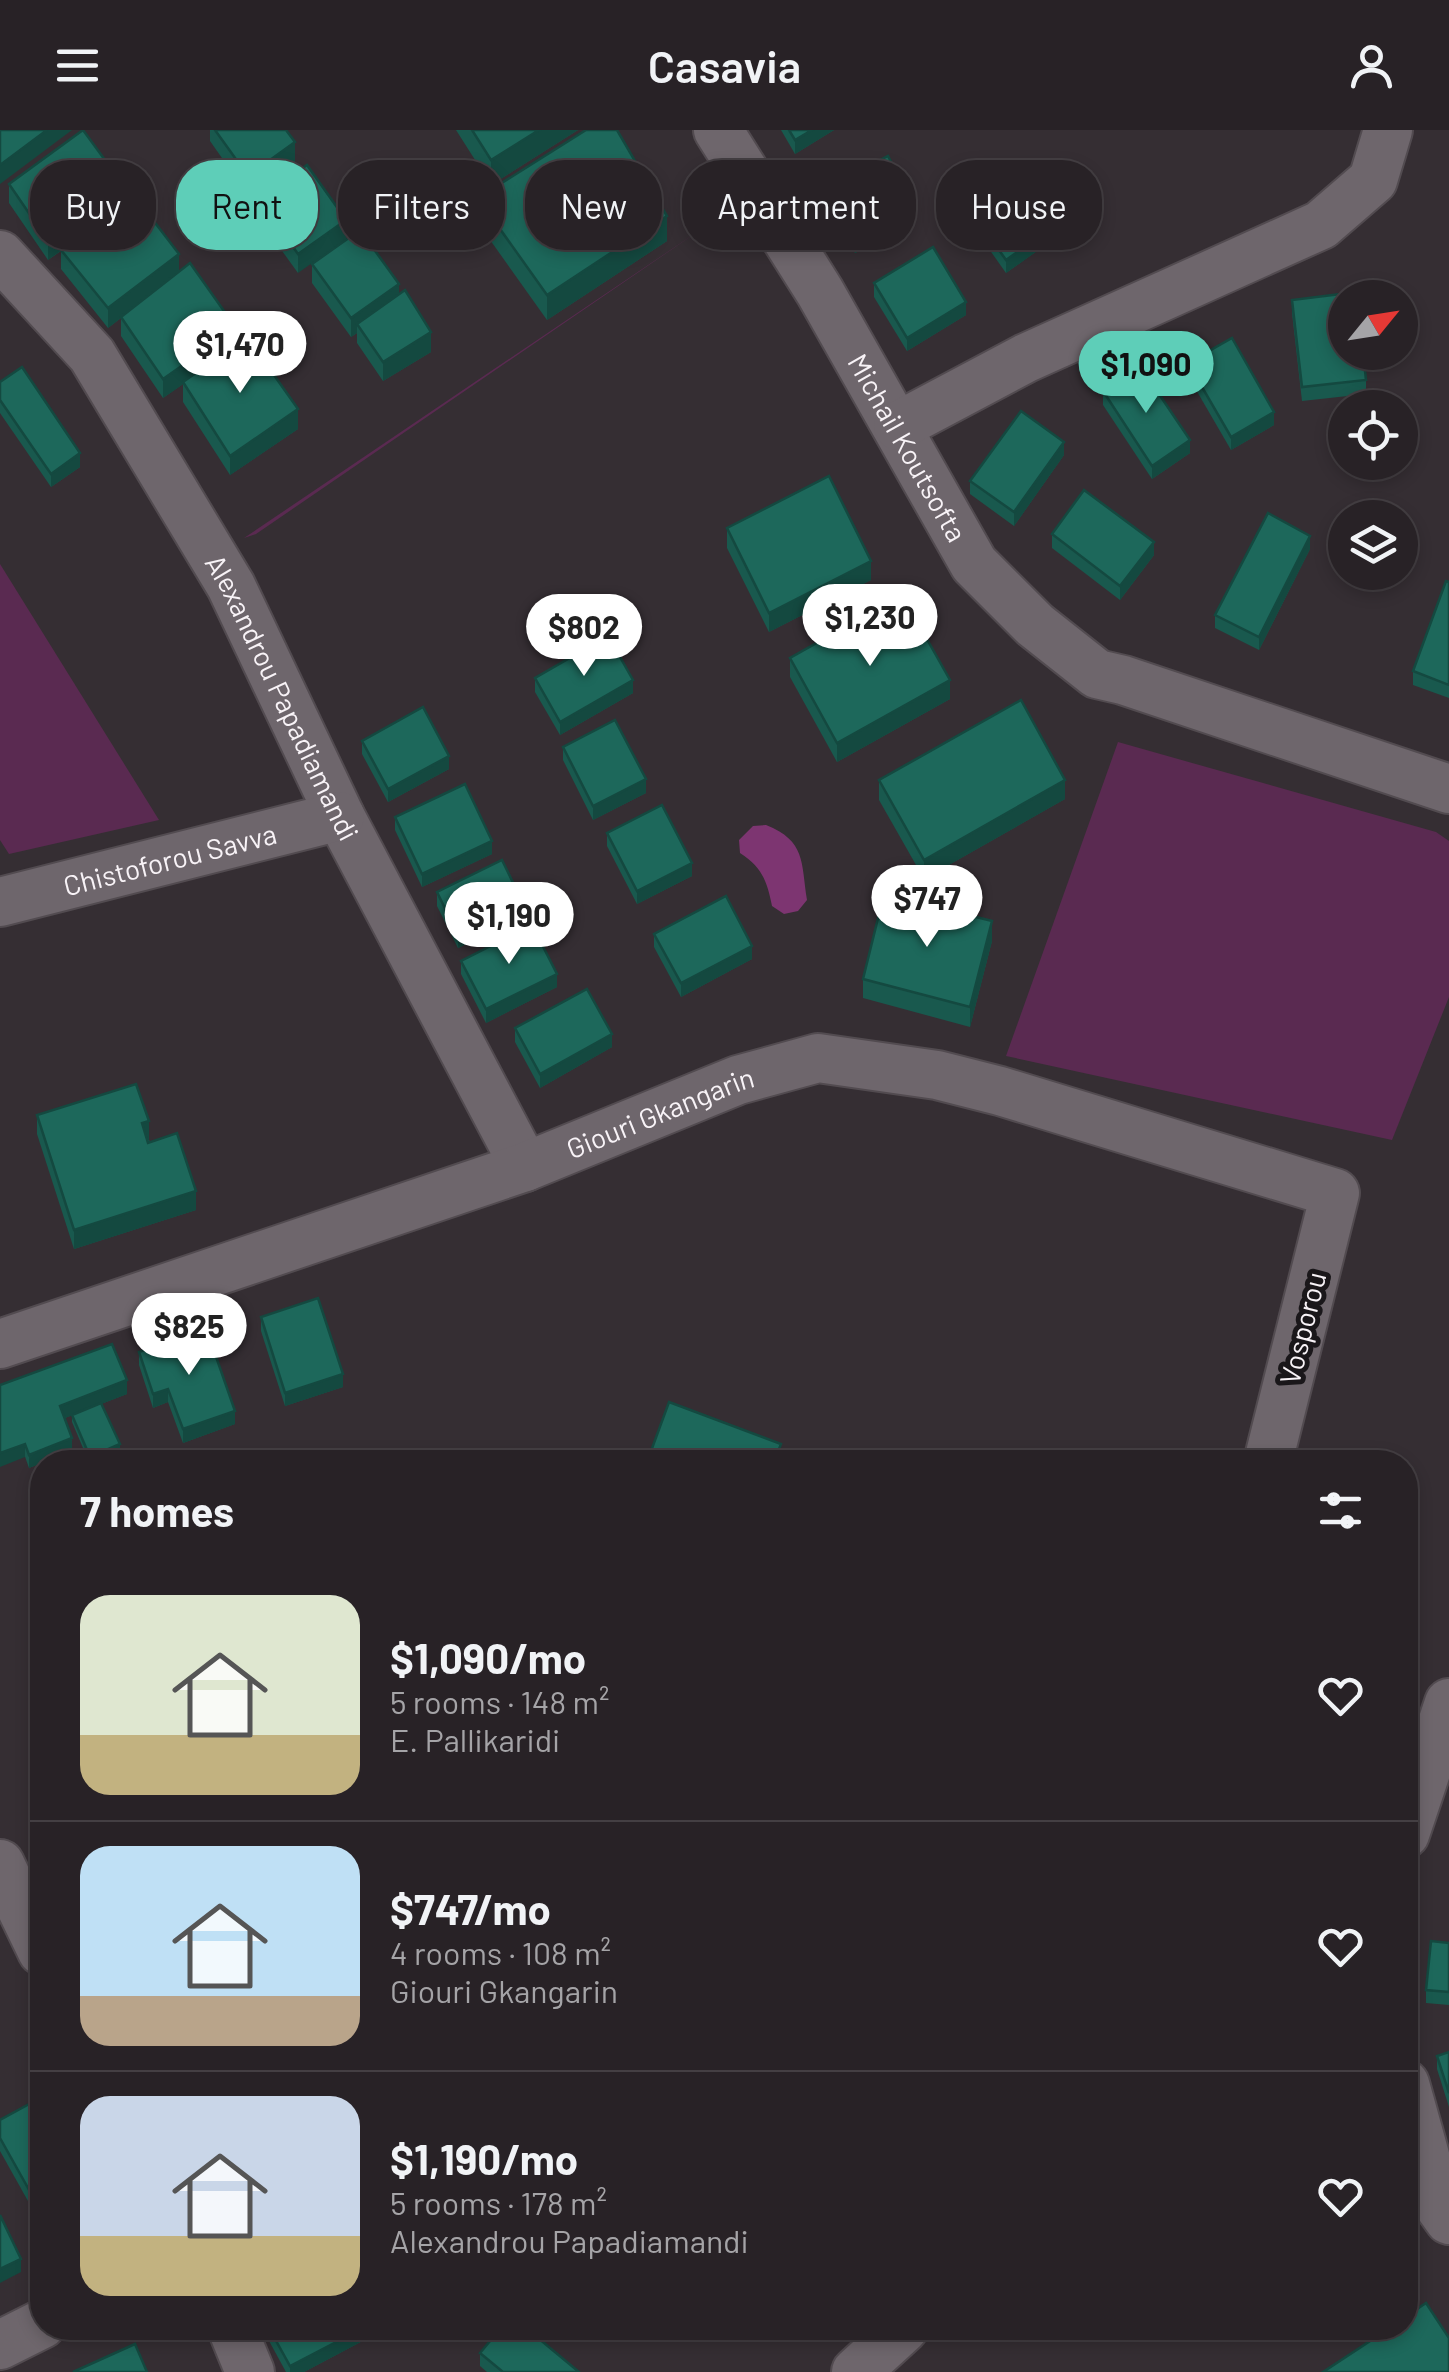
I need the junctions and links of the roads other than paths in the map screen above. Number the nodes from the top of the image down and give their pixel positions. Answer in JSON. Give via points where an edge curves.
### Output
{"nodes":[{"id":1,"x":718,"y":130,"type":"edge"},
{"id":2,"x":1388,"y":130,"type":"edge"},
{"id":3,"x":0,"y":255,"type":"edge"},
{"id":4,"x":898,"y":426,"type":"junction"},
{"id":5,"x":1449,"y":790,"type":"edge"},
{"id":6,"x":340,"y":816,"type":"junction"},
{"id":7,"x":0,"y":902,"type":"edge"},
{"id":8,"x":525,"y":1167,"type":"junction"},
{"id":9,"x":1334,"y":1193,"type":"joint"},
{"id":10,"x":0,"y":1344,"type":"edge"},
{"id":11,"x":1271,"y":1450,"type":"edge"},
{"id":12,"x":1449,"y":1704,"type":"edge"},
{"id":13,"x":1418,"y":1796,"type":"edge"},
{"id":14,"x":0,"y":1864,"type":"edge"},
{"id":15,"x":30,"y":1912,"type":"edge"},
{"id":16,"x":1418,"y":2131,"type":"edge"},
{"id":17,"x":1449,"y":2220,"type":"edge"},
{"id":18,"x":30,"y":2330,"type":"edge"},
{"id":19,"x":237,"y":2340,"type":"edge"},
{"id":20,"x":891,"y":2340,"type":"edge"},
{"id":21,"x":0,"y":2345,"type":"edge"},
{"id":22,"x":250,"y":2372,"type":"edge"},
{"id":23,"x":856,"y":2372,"type":"edge"}],
"edges":[{"from":1,"to":4,"type":"street","name":"Michail Koutsofta"},
{"from":2,"to":4,"type":"street","via":[[1373,180],[1321,225],[1026,358]]},
{"from":3,"to":6,"type":"street","name":"Alexandrou Papadiamandi","via":[[92,355],[231,586]]},
{"from":4,"to":5,"type":"street","name":"Michail Koutsofta","via":[[974,564],[1034,626],[1096,674]]},
{"from":6,"to":7,"type":"street","name":"Chistoforou Savva"},
{"from":6,"to":8,"type":"street","name":"Alexandrou Papadiamandi"},
{"from":8,"to":9,"type":"street","name":"Giouri Gkangarin","via":[[738,1080],[818,1058],[1000,1090]]},
{"from":8,"to":10,"type":"street","name":"Giouri Gkangarin"},
{"from":9,"to":11,"type":"street","name":"Vosporou"},
{"from":12,"to":13,"type":"street"},
{"from":14,"to":15,"type":"street"},
{"from":16,"to":17,"type":"street"},
{"from":18,"to":21,"type":"street"},
{"from":19,"to":22,"type":"street"},
{"from":20,"to":23,"type":"street"}]}
